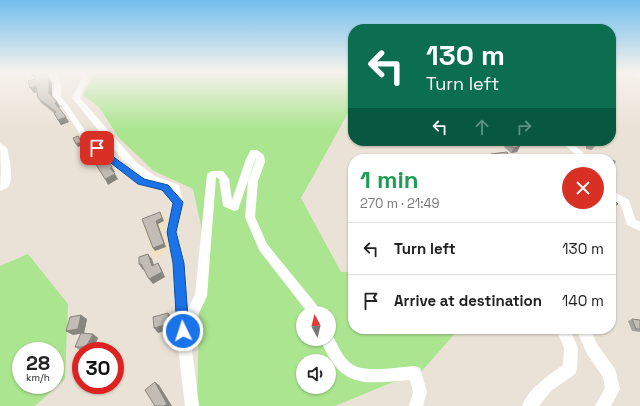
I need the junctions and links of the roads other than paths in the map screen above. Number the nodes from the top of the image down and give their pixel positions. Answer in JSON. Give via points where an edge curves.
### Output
{"nodes":[{"id":1,"x":58,"y":91,"type":"edge"},
{"id":2,"x":79,"y":91,"type":"edge"},
{"id":3,"x":0,"y":146,"type":"edge"},
{"id":4,"x":571,"y":146,"type":"edge"},
{"id":5,"x":580,"y":154,"type":"edge"},
{"id":6,"x":0,"y":187,"type":"edge"},
{"id":7,"x":616,"y":197,"type":"edge"},
{"id":8,"x":178,"y":202,"type":"junction"},
{"id":9,"x":640,"y":227,"type":"edge"},
{"id":10,"x":310,"y":306,"type":"edge"},
{"id":11,"x":183,"y":331,"type":"junction"},
{"id":12,"x":565,"y":334,"type":"edge"},
{"id":13,"x":585,"y":334,"type":"edge"},
{"id":14,"x":330,"y":346,"type":"edge"},
{"id":15,"x":192,"y":406,"type":"edge"},
{"id":16,"x":416,"y":406,"type":"edge"},
{"id":17,"x":528,"y":406,"type":"edge"},
{"id":18,"x":602,"y":406,"type":"edge"}],
"edges":[{"from":1,"to":8,"type":"street","via":[[57,97],[92,144],[142,182],[165,187]]},
{"from":2,"to":8,"type":"street","via":[[76,98],[91,112],[126,159],[146,175],[176,188]]},
{"from":3,"to":6,"type":"street","via":[[3,148],[7,174],[5,184]]},
{"from":4,"to":5,"type":"street"},
{"from":7,"to":9,"type":"street","via":[[625,203],[631,222]]},
{"from":8,"to":11,"type":"street","via":[[171,232],[179,263]]},
{"from":10,"to":11,"type":"street","via":[[263,247],[250,217],[253,182],[260,162],[260,155],[254,152],[234,207],[227,203],[224,178],[220,173],[212,174],[201,296]]},
{"from":11,"to":15,"type":"street"},
{"from":12,"to":17,"type":"street","via":[[571,348],[570,369],[546,386]]},
{"from":13,"to":18,"type":"street","via":[[592,349],[610,374],[614,389]]},
{"from":14,"to":16,"type":"street","via":[[349,371],[365,375],[415,373],[420,392]]}]}
